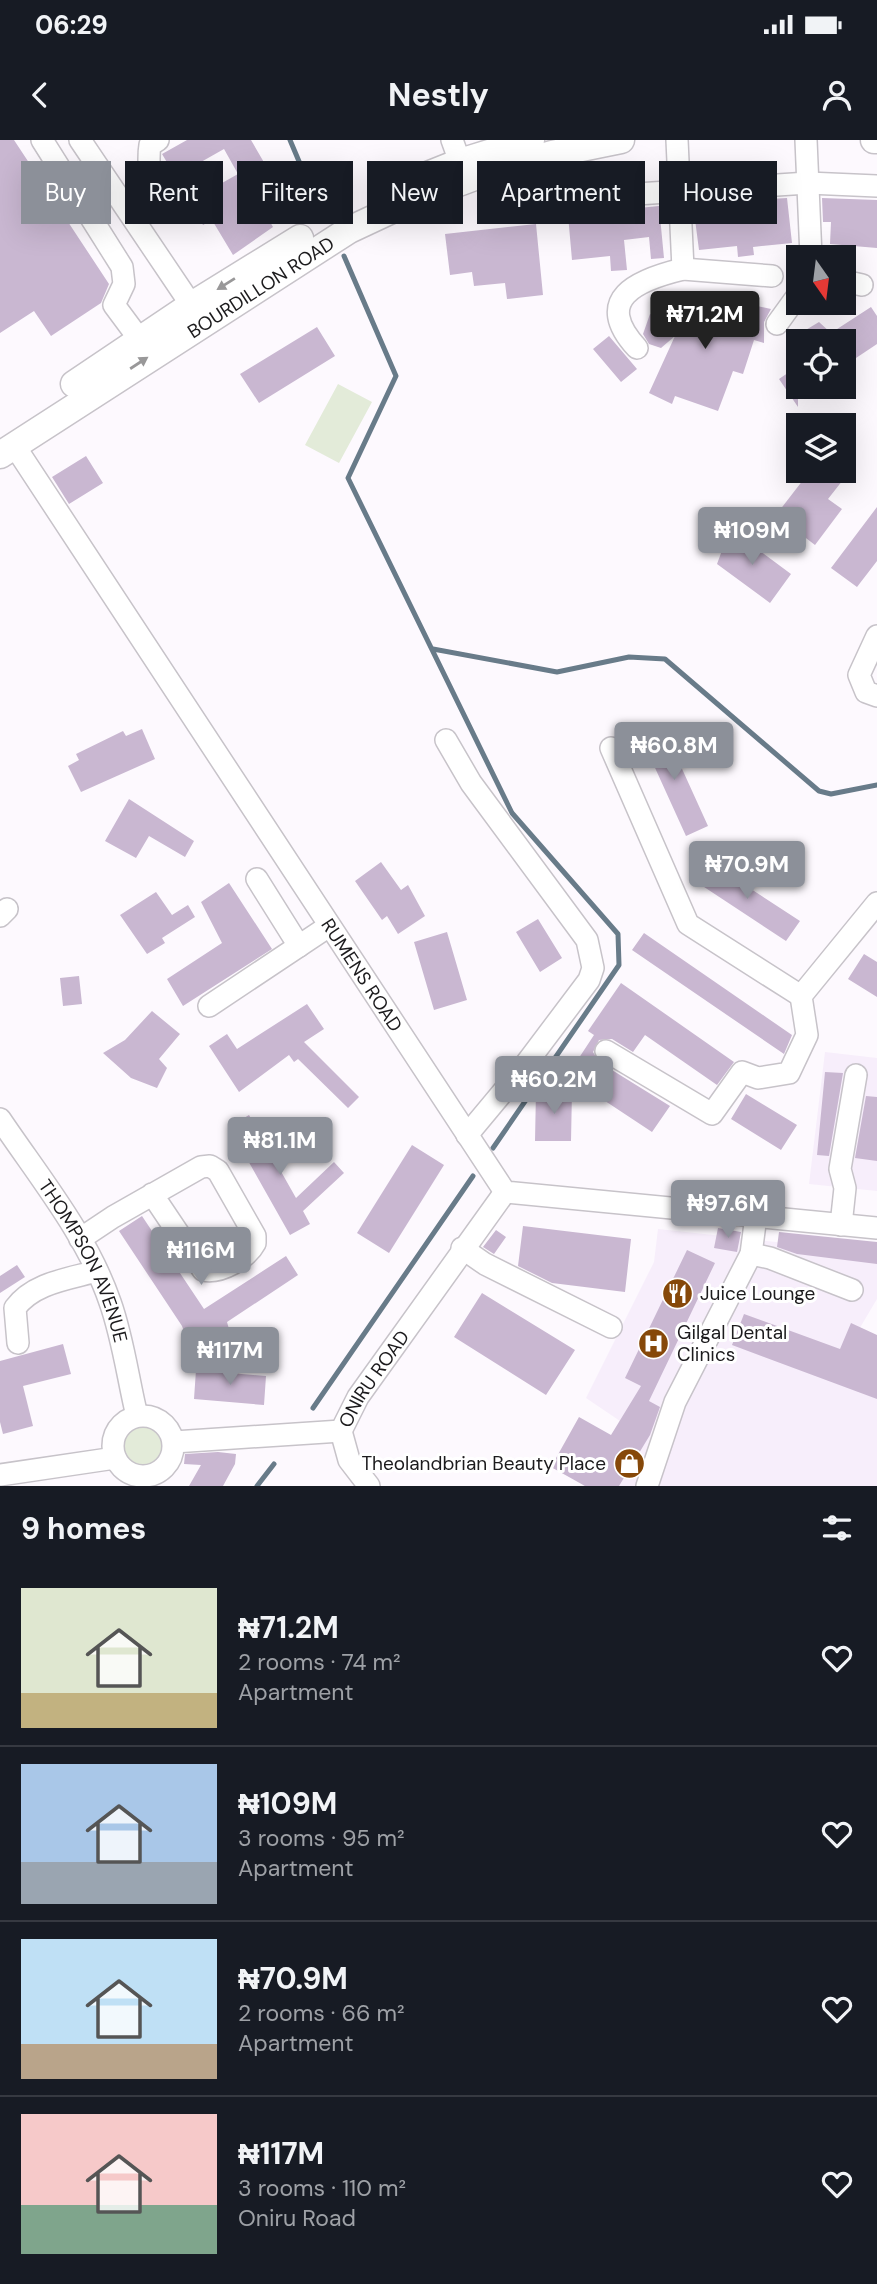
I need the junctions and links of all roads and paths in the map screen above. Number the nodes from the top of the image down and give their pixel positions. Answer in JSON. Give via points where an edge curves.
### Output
{"nodes":[{"id":1,"x":42,"y":140,"type":"edge"},
{"id":2,"x":80,"y":140,"type":"edge"},
{"id":3,"x":158,"y":140,"type":"edge"},
{"id":4,"x":531,"y":140,"type":"edge"},
{"id":5,"x":621,"y":140,"type":"edge"},
{"id":6,"x":677,"y":140,"type":"edge"},
{"id":7,"x":806,"y":140,"type":"edge"},
{"id":8,"x":456,"y":151,"type":"edge"},
{"id":9,"x":147,"y":161,"type":"edge"},
{"id":10,"x":679,"y":161,"type":"edge"},
{"id":11,"x":808,"y":183,"type":"junction"},
{"id":12,"x":777,"y":185,"type":"edge"},
{"id":13,"x":877,"y":186,"type":"edge"},
{"id":14,"x":682,"y":224,"type":"edge"},
{"id":15,"x":811,"y":245,"type":"edge"},
{"id":16,"x":683,"y":269,"type":"junction"},
{"id":17,"x":772,"y":276,"type":"dead end"},
{"id":18,"x":786,"y":312,"type":"edge"},
{"id":19,"x":197,"y":314,"type":"junction"},
{"id":20,"x":777,"y":324,"type":"dead end"},
{"id":21,"x":140,"y":340,"type":"junction"},
{"id":22,"x":637,"y":348,"type":"dead end"},
{"id":23,"x":5,"y":445,"type":"edge"},
{"id":24,"x":877,"y":636,"type":"edge"},
{"id":25,"x":877,"y":696,"type":"edge"},
{"id":26,"x":446,"y":740,"type":"dead end"},
{"id":27,"x":611,"y":748,"type":"dead end"},
{"id":28,"x":257,"y":879,"type":"dead end"},
{"id":29,"x":877,"y":903,"type":"edge"},
{"id":30,"x":330,"y":926,"type":"junction"},
{"id":31,"x":299,"y":946,"type":"junction"},
{"id":32,"x":801,"y":996,"type":"junction"},
{"id":33,"x":209,"y":1006,"type":"dead end"},
{"id":34,"x":606,"y":1051,"type":"dead end"},
{"id":35,"x":856,"y":1075,"type":"dead end"},
{"id":36,"x":0,"y":1119,"type":"edge"},
{"id":37,"x":467,"y":1135,"type":"junction"},
{"id":38,"x":505,"y":1192,"type":"junction"},
{"id":39,"x":152,"y":1194,"type":"junction"},
{"id":40,"x":756,"y":1216,"type":"junction"},
{"id":41,"x":841,"y":1224,"type":"junction"},
{"id":42,"x":877,"y":1228,"type":"edge"},
{"id":43,"x":80,"y":1239,"type":"junction"},
{"id":44,"x":462,"y":1248,"type":"junction"},
{"id":45,"x":751,"y":1254,"type":"junction"},
{"id":46,"x":97,"y":1271,"type":"junction"},
{"id":47,"x":852,"y":1290,"type":"dead end"},
{"id":48,"x":611,"y":1327,"type":"dead end"},
{"id":49,"x":18,"y":1343,"type":"dead end"},
{"id":50,"x":137,"y":1416,"type":"junction"},
{"id":51,"x":341,"y":1431,"type":"junction"},
{"id":52,"x":174,"y":1442,"type":"junction"},
{"id":53,"x":115,"y":1458,"type":"junction"},
{"id":54,"x":0,"y":1475,"type":"edge"},
{"id":55,"x":151,"y":1481,"type":"edge"},
{"id":56,"x":369,"y":1486,"type":"edge"},
{"id":57,"x":647,"y":1486,"type":"edge"}],
"edges":[{"from":1,"to":21,"type":"street","via":[[122,267],[124,284],[114,305]]},
{"from":2,"to":19,"type":"street"},
{"from":3,"to":9,"type":"street","via":[[150,145]]},
{"from":4,"to":8,"type":"main road","name":"BOURDILLON ROAD"},
{"from":5,"to":19,"type":"main road","name":"BOURDILLON ROAD","via":[[552,154],[413,200]]},
{"from":6,"to":10,"type":"street"},
{"from":7,"to":11,"type":"street"},
{"from":8,"to":19,"type":"main road","name":"BOURDILLON ROAD","one_way":true,"via":[[407,183],[341,214]]},
{"from":11,"to":12,"type":"street"},
{"from":11,"to":13,"type":"street"},
{"from":11,"to":15,"type":"street"},
{"from":14,"to":16,"type":"street"},
{"from":16,"to":17,"type":"street"},
{"from":16,"to":22,"type":"street","via":[[632,287],[619,301],[617,317]]},
{"from":18,"to":20,"type":"street"},
{"from":19,"to":21,"type":"main road","name":"BOURDILLON ROAD"},
{"from":23,"to":19,"type":"main road","name":"BOURDILLON ROAD","one_way":true},
{"from":21,"to":23,"type":"main road","name":"BOURDILLON ROAD"},
{"from":23,"to":30,"type":"street","name":"RUMENS ROAD"},
{"from":24,"to":25,"type":"street","via":[[859,675],[866,692]]},
{"from":26,"to":37,"type":"street","via":[[471,783],[587,940],[593,968],[523,1069]]},
{"from":27,"to":32,"type":"street","via":[[688,924]]},
{"from":28,"to":31,"type":"street"},
{"from":29,"to":32,"type":"street"},
{"from":30,"to":31,"type":"street"},
{"from":30,"to":37,"type":"street","name":"RUMENS ROAD"},
{"from":31,"to":33,"type":"street"},
{"from":32,"to":34,"type":"street","via":[[807,1035],[789,1073],[758,1078],[742,1072],[712,1114]]},
{"from":35,"to":41,"type":"street","via":[[840,1169],[845,1188]]},
{"from":36,"to":43,"type":"street","name":"THOMPSON AVENUE"},
{"from":37,"to":38,"type":"street","name":"RUMENS ROAD"},
{"from":38,"to":40,"type":"street"},
{"from":38,"to":44,"type":"street","name":"ONIRU ROAD"},
{"from":39,"to":39,"type":"street","via":[[203,1270],[223,1268],[252,1248],[255,1236],[218,1171],[210,1166]]},
{"from":39,"to":43,"type":"street"},
{"from":40,"to":41,"type":"street"},
{"from":40,"to":45,"type":"street"},
{"from":41,"to":42,"type":"street"},
{"from":43,"to":46,"type":"street","name":"THOMPSON AVENUE"},
{"from":44,"to":48,"type":"street","via":[[485,1265]]},
{"from":44,"to":51,"type":"street","name":"ONIRU ROAD","via":[[358,1397]]},
{"from":45,"to":47,"type":"street"},
{"from":45,"to":57,"type":"street","via":[[675,1402]]},
{"from":46,"to":49,"type":"street","via":[[23,1297],[15,1308]]},
{"from":46,"to":50,"type":"street","name":"THOMPSON AVENUE","via":[[110,1303]]},
{"from":50,"to":52,"type":"street","via":[[161,1421]]},
{"from":50,"to":53,"type":"street","via":[[119,1427],[114,1437]]},
{"from":51,"to":52,"type":"street","name":"ONIRU ROAD"},
{"from":51,"to":56,"type":"street","via":[[349,1460]]},
{"from":52,"to":55,"type":"street","via":[[171,1459]]},
{"from":53,"to":54,"type":"street"},
{"from":53,"to":55,"type":"street","via":[[130,1474]]}]}
